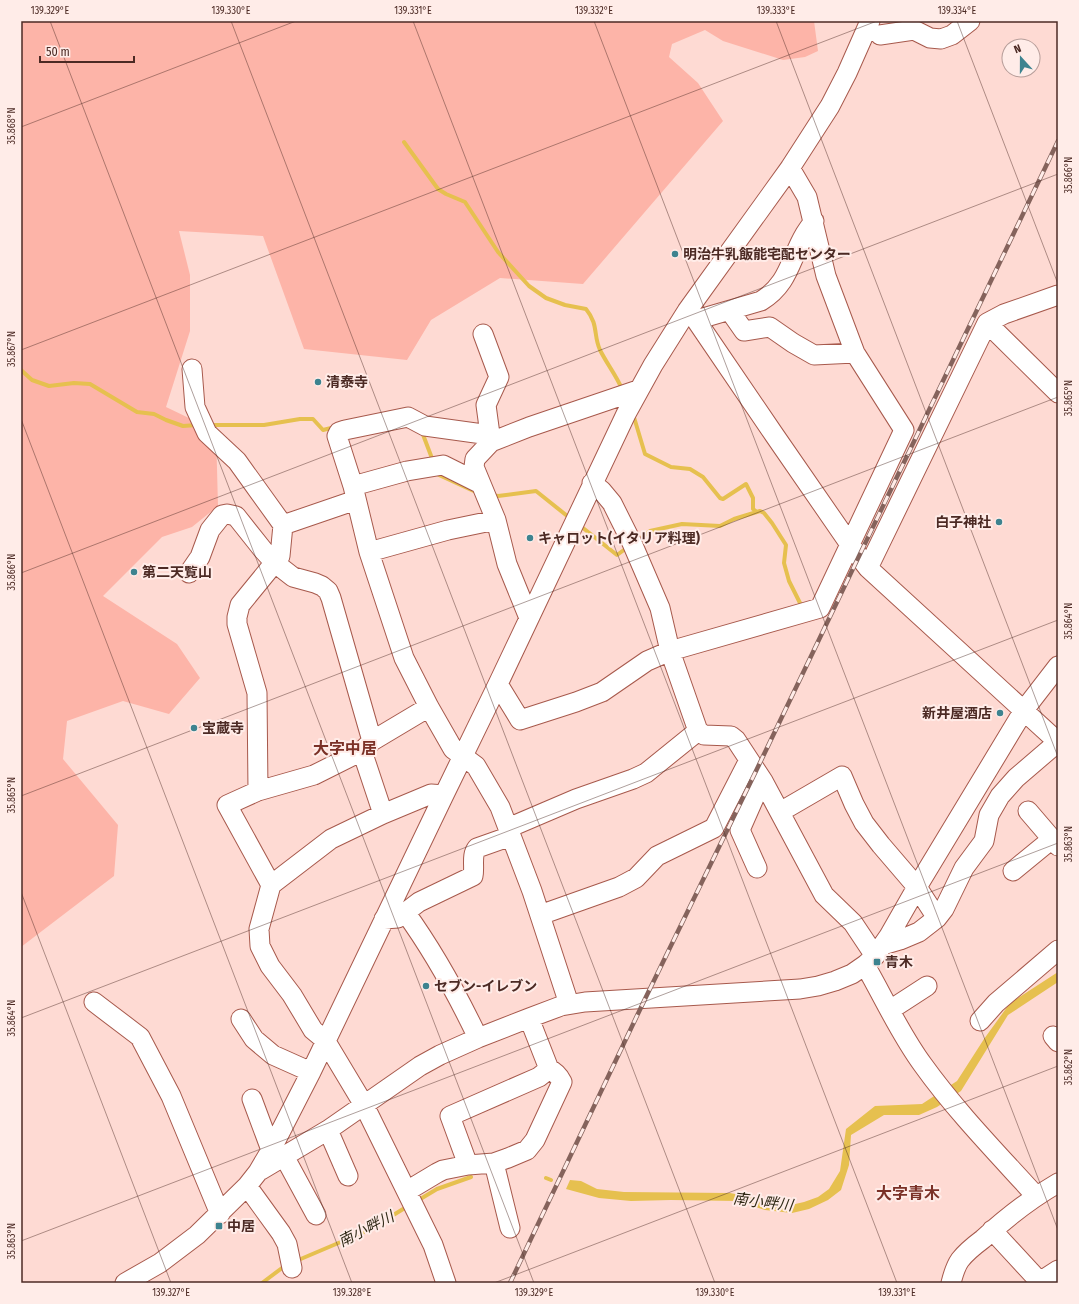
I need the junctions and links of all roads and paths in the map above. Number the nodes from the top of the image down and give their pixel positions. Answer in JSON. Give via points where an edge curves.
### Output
{"nodes":[{"id":1,"x":970,"y":21,"type":"edge"},
{"id":2,"x":876,"y":29,"type":"edge"},
{"id":3,"x":790,"y":168,"type":"junction"},
{"id":4,"x":814,"y":221,"type":"junction"},
{"id":5,"x":1058,"y":295,"type":"edge"},
{"id":6,"x":730,"y":311,"type":"junction"},
{"id":7,"x":692,"y":316,"type":"junction"},
{"id":8,"x":987,"y":323,"type":"junction"},
{"id":9,"x":483,"y":334,"type":"dead end"},
{"id":10,"x":855,"y":353,"type":"junction"},
{"id":11,"x":192,"y":369,"type":"dead end"},
{"id":12,"x":638,"y":390,"type":"junction"},
{"id":13,"x":1058,"y":393,"type":"edge"},
{"id":14,"x":490,"y":439,"type":"junction"},
{"id":15,"x":592,"y":483,"type":"junction"},
{"id":16,"x":481,"y":484,"type":"junction"},
{"id":17,"x":354,"y":493,"type":"junction"},
{"id":18,"x":496,"y":520,"type":"junction"},
{"id":19,"x":283,"y":525,"type":"junction"},
{"id":20,"x":851,"y":546,"type":"junction"},
{"id":21,"x":369,"y":552,"type":"junction"},
{"id":22,"x":275,"y":563,"type":"junction"},
{"id":23,"x":868,"y":568,"type":"junction"},
{"id":24,"x":189,"y":573,"type":"dead end"},
{"id":25,"x":529,"y":618,"type":"junction"},
{"id":26,"x":670,"y":652,"type":"junction"},
{"id":27,"x":1058,"y":666,"type":"edge"},
{"id":28,"x":498,"y":684,"type":"junction"},
{"id":29,"x":428,"y":707,"type":"junction"},
{"id":30,"x":1024,"y":710,"type":"junction"},
{"id":31,"x":698,"y":731,"type":"junction"},
{"id":32,"x":1058,"y":742,"type":"edge"},
{"id":33,"x":367,"y":746,"type":"junction"},
{"id":34,"x":463,"y":757,"type":"junction"},
{"id":35,"x":749,"y":760,"type":"junction"},
{"id":36,"x":762,"y":780,"type":"junction"},
{"id":37,"x":258,"y":791,"type":"junction"},
{"id":38,"x":444,"y":795,"type":"junction"},
{"id":39,"x":1028,"y":811,"type":"dead end"},
{"id":40,"x":780,"y":812,"type":"junction"},
{"id":41,"x":383,"y":814,"type":"junction"},
{"id":42,"x":509,"y":832,"type":"junction"},
{"id":43,"x":1055,"y":842,"type":"edge"},
{"id":44,"x":757,"y":868,"type":"dead end"},
{"id":45,"x":1013,"y":871,"type":"dead end"},
{"id":46,"x":271,"y":885,"type":"junction"},
{"id":47,"x":917,"y":887,"type":"junction"},
{"id":48,"x":405,"y":912,"type":"junction"},
{"id":49,"x":540,"y":915,"type":"junction"},
{"id":50,"x":937,"y":918,"type":"junction"},
{"id":51,"x":384,"y":919,"type":"junction"},
{"id":52,"x":1058,"y":950,"type":"edge"},
{"id":53,"x":874,"y":955,"type":"junction"},
{"id":54,"x":927,"y":986,"type":"dead end"},
{"id":55,"x":94,"y":1002,"type":"dead end"},
{"id":56,"x":569,"y":1004,"type":"junction"},
{"id":57,"x":890,"y":1010,"type":"junction"},
{"id":58,"x":529,"y":1018,"type":"junction"},
{"id":59,"x":241,"y":1019,"type":"dead end"},
{"id":60,"x":980,"y":1021,"type":"dead end"},
{"id":61,"x":478,"y":1038,"type":"junction"},
{"id":62,"x":325,"y":1040,"type":"junction"},
{"id":63,"x":549,"y":1069,"type":"junction"},
{"id":64,"x":311,"y":1072,"type":"junction"},
{"id":65,"x":252,"y":1099,"type":"dead end"},
{"id":66,"x":364,"y":1105,"type":"junction"},
{"id":67,"x":328,"y":1130,"type":"junction"},
{"id":68,"x":278,"y":1152,"type":"junction"},
{"id":69,"x":494,"y":1163,"type":"junction"},
{"id":70,"x":468,"y":1165,"type":"junction"},
{"id":71,"x":348,"y":1176,"type":"dead end"},
{"id":72,"x":252,"y":1179,"type":"junction"},
{"id":73,"x":1050,"y":1192,"type":"edge"},
{"id":74,"x":412,"y":1201,"type":"junction"},
{"id":75,"x":220,"y":1214,"type":"junction"},
{"id":76,"x":316,"y":1216,"type":"dead end"},
{"id":77,"x":510,"y":1228,"type":"dead end"},
{"id":78,"x":992,"y":1230,"type":"junction"},
{"id":79,"x":291,"y":1262,"type":"dead end"},
{"id":80,"x":1058,"y":1270,"type":"edge"},
{"id":81,"x":1039,"y":1282,"type":"edge"},
{"id":82,"x":125,"y":1283,"type":"edge"},
{"id":83,"x":446,"y":1283,"type":"edge"},
{"id":84,"x":951,"y":1283,"type":"edge"}],
"edges":[{"from":1,"to":2,"type":"street","via":[[952,35],[941,39],[930,38],[914,30]]},
{"from":2,"to":3,"type":"street"},
{"from":3,"to":4,"type":"street","via":[[808,197]]},
{"from":3,"to":7,"type":"street"},
{"from":4,"to":6,"type":"street","via":[[804,234],[784,279],[770,296]]},
{"from":4,"to":10,"type":"street","via":[[826,276]]},
{"from":5,"to":8,"type":"street","via":[[1004,314]]},
{"from":6,"to":7,"type":"street"},
{"from":6,"to":10,"type":"street","via":[[744,332],[770,327],[814,355]]},
{"from":7,"to":12,"type":"street","via":[[652,365]]},
{"from":7,"to":20,"type":"street"},
{"from":8,"to":13,"type":"street"},
{"from":8,"to":23,"type":"street"},
{"from":9,"to":14,"type":"street","via":[[499,377],[486,405]]},
{"from":10,"to":20,"type":"street","via":[[904,430]]},
{"from":11,"to":19,"type":"street","via":[[195,407],[207,433],[237,461]]},
{"from":12,"to":14,"type":"street"},
{"from":12,"to":15,"type":"street"},
{"from":14,"to":16,"type":"street","via":[[476,459],[474,467]]},
{"from":14,"to":17,"type":"street","via":[[425,426],[408,417],[345,430],[337,436]]},
{"from":15,"to":25,"type":"street"},
{"from":15,"to":26,"type":"street","via":[[612,503],[632,543],[660,608]]},
{"from":16,"to":17,"type":"street","via":[[443,465],[407,471]]},
{"from":16,"to":18,"type":"street"},
{"from":17,"to":19,"type":"street"},
{"from":17,"to":21,"type":"street"},
{"from":18,"to":21,"type":"street","via":[[448,530]]},
{"from":18,"to":25,"type":"street","via":[[507,564]]},
{"from":19,"to":22,"type":"street","via":[[280,556]]},
{"from":20,"to":23,"type":"street"},
{"from":20,"to":26,"type":"street","via":[[820,608]]},
{"from":21,"to":29,"type":"street","via":[[404,658]]},
{"from":22,"to":24,"type":"street","via":[[236,516],[227,514],[222,515],[210,530],[200,557]]},
{"from":22,"to":33,"type":"street","via":[[293,577],[314,583],[328,591]]},
{"from":22,"to":37,"type":"street","via":[[240,606],[237,617],[257,693]]},
{"from":23,"to":30,"type":"street"},
{"from":25,"to":28,"type":"street"},
{"from":26,"to":28,"type":"street","via":[[647,661],[602,692],[520,720]]},
{"from":26,"to":31,"type":"street"},
{"from":27,"to":30,"type":"street"},
{"from":28,"to":34,"type":"street"},
{"from":29,"to":33,"type":"street"},
{"from":29,"to":34,"type":"street","via":[[453,749]]},
{"from":30,"to":32,"type":"street"},
{"from":30,"to":47,"type":"street"},
{"from":31,"to":35,"type":"street","via":[[704,736],[731,736]]},
{"from":31,"to":42,"type":"street","via":[[646,773],[576,799]]},
{"from":32,"to":50,"type":"street","via":[[1016,778],[1000,796],[989,815],[984,841],[964,868]]},
{"from":33,"to":37,"type":"street","via":[[314,775]]},
{"from":33,"to":41,"type":"street"},
{"from":34,"to":38,"type":"street"},
{"from":34,"to":42,"type":"street","via":[[476,766],[500,807]]},
{"from":35,"to":36,"type":"street"},
{"from":35,"to":49,"type":"street","via":[[714,828],[657,856],[636,878],[619,887]]},
{"from":36,"to":40,"type":"street"},
{"from":36,"to":44,"type":"street","via":[[740,830]]},
{"from":37,"to":46,"type":"street","via":[[227,805]]},
{"from":38,"to":41,"type":"street","via":[[431,794]]},
{"from":38,"to":51,"type":"street"},
{"from":39,"to":43,"type":"street"},
{"from":40,"to":47,"type":"street","via":[[842,776],[864,823]]},
{"from":40,"to":53,"type":"street","via":[[824,895],[853,922]]},
{"from":41,"to":46,"type":"street","via":[[331,839]]},
{"from":42,"to":48,"type":"street","via":[[474,851],[473,876],[419,902]]},
{"from":42,"to":49,"type":"street"},
{"from":43,"to":45,"type":"street"},
{"from":46,"to":62,"type":"street","via":[[259,929],[260,946],[270,966],[292,995],[313,1030]]},
{"from":47,"to":50,"type":"street"},
{"from":47,"to":53,"type":"street"},
{"from":48,"to":51,"type":"street","via":[[398,918]]},
{"from":48,"to":61,"type":"street","via":[[430,948],[464,1007]]},
{"from":49,"to":56,"type":"street"},
{"from":50,"to":53,"type":"street","via":[[919,932]]},
{"from":51,"to":62,"type":"street"},
{"from":52,"to":60,"type":"street","via":[[996,1003]]},
{"from":53,"to":56,"type":"street","via":[[852,974],[818,986],[800,989]]},
{"from":53,"to":57,"type":"street"},
{"from":54,"to":57,"type":"street"},
{"from":55,"to":75,"type":"street","via":[[140,1037],[171,1096]]},
{"from":56,"to":58,"type":"street"},
{"from":57,"to":73,"type":"street","via":[[911,1048],[947,1097]]},
{"from":58,"to":61,"type":"street"},
{"from":58,"to":63,"type":"street"},
{"from":59,"to":64,"type":"street","via":[[254,1039],[273,1055]]},
{"from":61,"to":66,"type":"street","via":[[420,1066]]},
{"from":62,"to":64,"type":"street"},
{"from":62,"to":66,"type":"street"},
{"from":63,"to":69,"type":"street","via":[[559,1076],[562,1082],[535,1140],[527,1150]]},
{"from":63,"to":70,"type":"street","via":[[539,1077],[450,1116]]},
{"from":64,"to":68,"type":"street"},
{"from":65,"to":68,"type":"street"},
{"from":66,"to":67,"type":"street"},
{"from":66,"to":74,"type":"street"},
{"from":67,"to":68,"type":"street"},
{"from":67,"to":71,"type":"street"},
{"from":68,"to":72,"type":"street"},
{"from":68,"to":76,"type":"street"},
{"from":69,"to":70,"type":"street"},
{"from":69,"to":77,"type":"street"},
{"from":70,"to":74,"type":"street","via":[[437,1173]]},
{"from":72,"to":75,"type":"street"},
{"from":72,"to":79,"type":"street","via":[[287,1244]]},
{"from":73,"to":78,"type":"street"},
{"from":74,"to":83,"type":"street","via":[[433,1244]]},
{"from":75,"to":82,"type":"street","via":[[166,1258]]},
{"from":78,"to":81,"type":"street"},
{"from":78,"to":84,"type":"street","via":[[961,1259]]},
{"from":80,"to":81,"type":"street"}]}
